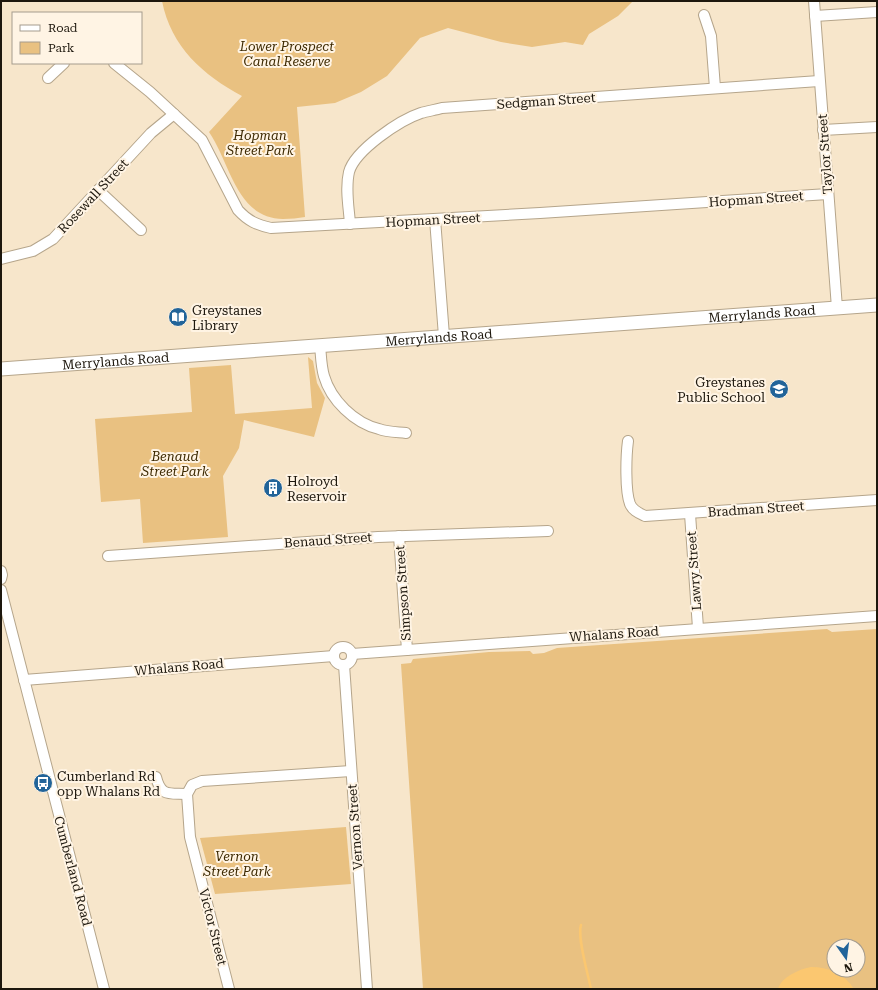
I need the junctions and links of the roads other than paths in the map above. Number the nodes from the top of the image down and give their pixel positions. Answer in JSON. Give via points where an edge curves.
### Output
{"nodes":[{"id":1,"x":814,"y":1,"type":"edge"},
{"id":2,"x":877,"y":12,"type":"edge"},
{"id":3,"x":704,"y":15,"type":"dead end"},
{"id":4,"x":815,"y":16,"type":"junction"},
{"id":5,"x":63,"y":64,"type":"edge"},
{"id":6,"x":115,"y":64,"type":"edge"},
{"id":7,"x":48,"y":78,"type":"dead end"},
{"id":8,"x":819,"y":81,"type":"junction"},
{"id":9,"x":715,"y":88,"type":"junction"},
{"id":10,"x":174,"y":114,"type":"junction"},
{"id":11,"x":877,"y":126,"type":"edge"},
{"id":12,"x":824,"y":130,"type":"junction"},
{"id":13,"x":98,"y":190,"type":"junction"},
{"id":14,"x":828,"y":194,"type":"junction"},
{"id":15,"x":435,"y":219,"type":"junction"},
{"id":16,"x":350,"y":224,"type":"junction"},
{"id":17,"x":141,"y":230,"type":"dead end"},
{"id":18,"x":1,"y":259,"type":"edge"},
{"id":19,"x":877,"y":305,"type":"edge"},
{"id":20,"x":837,"y":308,"type":"junction"},
{"id":21,"x":444,"y":336,"type":"junction"},
{"id":22,"x":320,"y":345,"type":"junction"},
{"id":23,"x":1,"y":368,"type":"edge"},
{"id":24,"x":406,"y":433,"type":"dead end"},
{"id":25,"x":628,"y":442,"type":"dead end"},
{"id":26,"x":877,"y":500,"type":"edge"},
{"id":27,"x":690,"y":514,"type":"junction"},
{"id":28,"x":548,"y":531,"type":"dead end"},
{"id":29,"x":399,"y":536,"type":"junction"},
{"id":30,"x":108,"y":556,"type":"dead end"},
{"id":31,"x":1,"y":570,"type":"edge"},
{"id":32,"x":1,"y":579,"type":"edge"},
{"id":33,"x":1,"y":590,"type":"edge"},
{"id":34,"x":877,"y":616,"type":"edge"},
{"id":35,"x":698,"y":628,"type":"junction"},
{"id":36,"x":407,"y":650,"type":"junction"},
{"id":37,"x":352,"y":654,"type":"junction"},
{"id":38,"x":334,"y":656,"type":"junction"},
{"id":39,"x":344,"y":665,"type":"junction"},
{"id":40,"x":24,"y":680,"type":"junction"},
{"id":41,"x":351,"y":770,"type":"junction"},
{"id":42,"x":156,"y":777,"type":"dead end"},
{"id":43,"x":187,"y":794,"type":"junction"},
{"id":44,"x":104,"y":989,"type":"edge"},
{"id":45,"x":230,"y":989,"type":"edge"},
{"id":46,"x":367,"y":989,"type":"edge"}],
"edges":[{"from":1,"to":4,"type":"street","name":"Taylor Street"},
{"from":2,"to":4,"type":"street"},
{"from":3,"to":9,"type":"street","via":[[711,36]]},
{"from":4,"to":8,"type":"street","name":"Taylor Street"},
{"from":5,"to":7,"type":"street"},
{"from":6,"to":10,"type":"street","name":"Hopman Street"},
{"from":8,"to":9,"type":"street","name":"Sedgman Street"},
{"from":8,"to":12,"type":"street","name":"Taylor Street"},
{"from":9,"to":16,"type":"street","name":"Sedgman Street","via":[[442,108],[421,113],[396,126],[374,142],[349,171],[347,193]]},
{"from":10,"to":13,"type":"street","name":"Rosewall Street","via":[[151,133]]},
{"from":10,"to":16,"type":"street","name":"Hopman Street","via":[[202,140],[238,210],[257,226],[271,228]]},
{"from":11,"to":12,"type":"street"},
{"from":12,"to":14,"type":"street","name":"Taylor Street"},
{"from":13,"to":17,"type":"street"},
{"from":13,"to":18,"type":"street","name":"Rosewall Street","via":[[49,242],[33,251]]},
{"from":14,"to":15,"type":"street","name":"Hopman Street"},
{"from":14,"to":20,"type":"street","name":"Taylor Street"},
{"from":15,"to":16,"type":"street","name":"Hopman Street"},
{"from":15,"to":21,"type":"street"},
{"from":19,"to":20,"type":"main road","name":"Merrylands Road"},
{"from":20,"to":21,"type":"main road","name":"Merrylands Road"},
{"from":21,"to":22,"type":"main road","name":"Merrylands Road"},
{"from":22,"to":23,"type":"main road","name":"Merrylands Road"},
{"from":22,"to":24,"type":"street","via":[[324,376],[330,390],[344,408],[365,425],[379,430]]},
{"from":25,"to":27,"type":"street","name":"Bradman Street","via":[[626,461],[629,501],[633,513],[650,516]]},
{"from":26,"to":27,"type":"street","name":"Bradman Street"},
{"from":27,"to":35,"type":"street","name":"Lawry Street"},
{"from":28,"to":29,"type":"street","name":"Benaud Street"},
{"from":29,"to":30,"type":"street","name":"Benaud Street"},
{"from":29,"to":36,"type":"street","name":"Simpson Street"},
{"from":31,"to":32,"type":"street"},
{"from":33,"to":40,"type":"street","name":"Cumberland Road"},
{"from":34,"to":35,"type":"street","name":"Whalans Road"},
{"from":35,"to":36,"type":"street","name":"Whalans Road"},
{"from":36,"to":37,"type":"street","name":"Whalans Road"},
{"from":37,"to":38,"type":"street","via":[[347,648],[341,647]]},
{"from":37,"to":39,"type":"street","via":[[350,662]]},
{"from":38,"to":39,"type":"street","via":[[336,663]]},
{"from":38,"to":40,"type":"street","name":"Whalans Road"},
{"from":39,"to":41,"type":"street","name":"Vernon Street"},
{"from":40,"to":44,"type":"street","name":"Cumberland Road"},
{"from":41,"to":43,"type":"street","via":[[202,781],[192,785]]},
{"from":41,"to":46,"type":"street","name":"Vernon Street"},
{"from":42,"to":43,"type":"street","via":[[162,790]]},
{"from":43,"to":45,"type":"street","name":"Victor Street","via":[[191,842]]}]}
